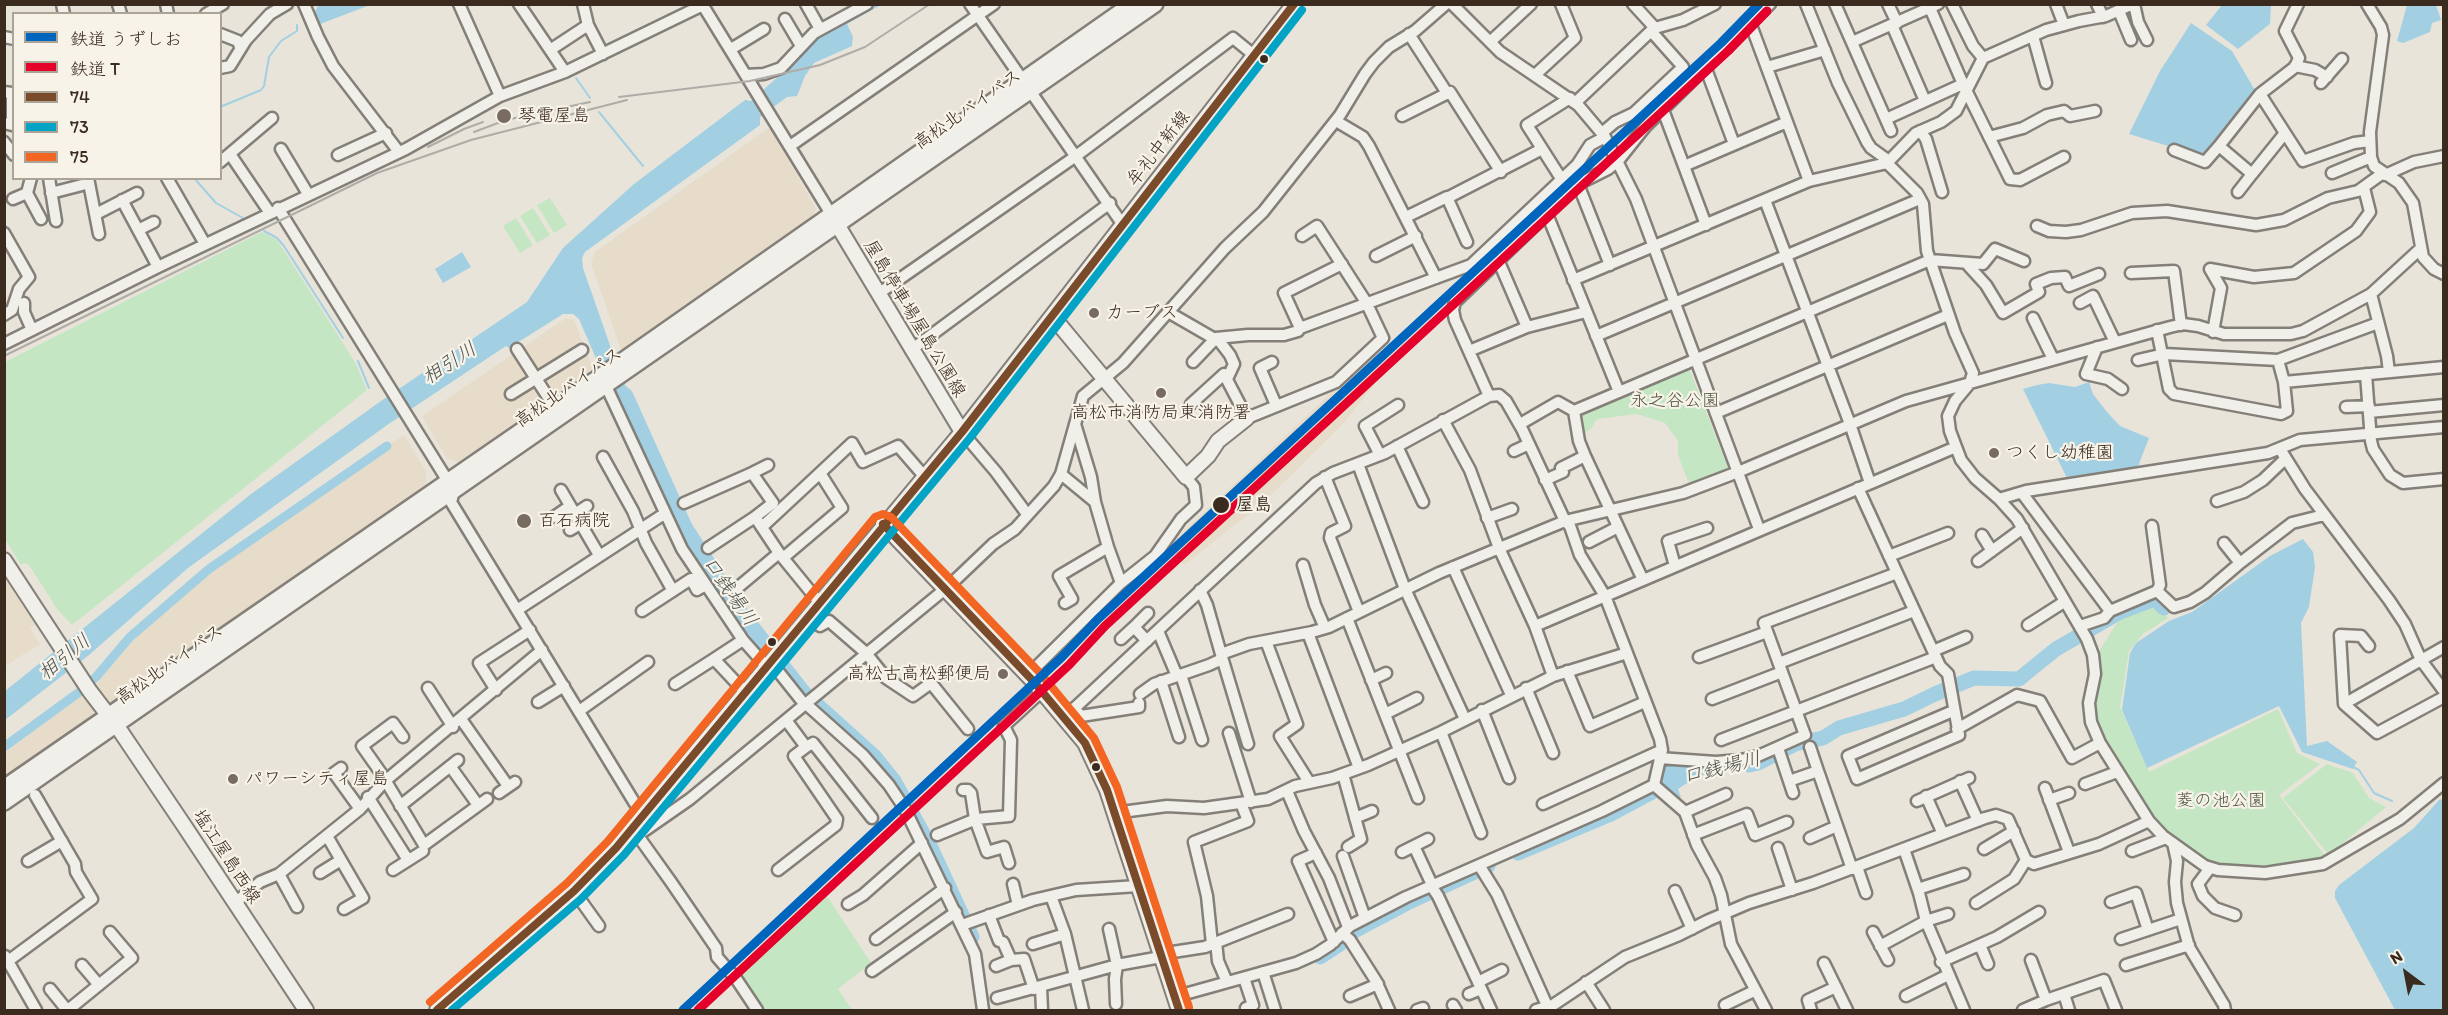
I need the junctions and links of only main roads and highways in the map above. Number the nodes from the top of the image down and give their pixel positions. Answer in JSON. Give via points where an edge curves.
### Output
{"nodes":[{"id":1,"x":1132,"y":4,"type":"edge"},
{"id":2,"x":1155,"y":4,"type":"edge"},
{"id":3,"x":1294,"y":4,"type":"edge"},
{"id":4,"x":1028,"y":86,"type":"junction"},
{"id":5,"x":834,"y":220,"type":"junction"},
{"id":6,"x":1053,"y":317,"type":"junction"},
{"id":7,"x":606,"y":381,"type":"junction"},
{"id":8,"x":1247,"y":418,"type":"road end"},
{"id":9,"x":962,"y":432,"type":"junction"},
{"id":10,"x":451,"y":486,"type":"junction"},
{"id":11,"x":883,"y":524,"type":"junction"},
{"id":12,"x":4,"y":560,"type":"edge"},
{"id":13,"x":111,"y":721,"type":"junction"},
{"id":14,"x":4,"y":788,"type":"edge"},
{"id":15,"x":4,"y":802,"type":"edge"},
{"id":16,"x":1177,"y":1004,"type":"edge"},
{"id":17,"x":306,"y":1011,"type":"edge"},
{"id":18,"x":437,"y":1011,"type":"edge"}],
"edges":[{"from":1,"to":4,"type":"highway","name":"高松北バイパス"},
{"from":2,"to":4,"type":"highway","name":"高松北バイパス"},
{"from":3,"to":6,"type":"main road","name":"牟礼中新線"},
{"from":4,"to":5,"type":"highway","name":"高松北バイパス"},
{"from":5,"to":7,"type":"highway","name":"高松北バイパス"},
{"from":5,"to":9,"type":"main road","name":"屋島停車場屋島公園線"},
{"from":6,"to":8,"type":"main road","via":[[1186,477],[1218,441]]},
{"from":6,"to":9,"type":"main road","name":"屋島停車場屋島公園線"},
{"from":7,"to":10,"type":"highway","name":"高松北バイパス"},
{"from":7,"to":10,"type":"highway","name":"高松北バイパス","via":[[555,408]]},
{"from":9,"to":11,"type":"main road"},
{"from":10,"to":13,"type":"highway","name":"高松北バイパス"},
{"from":11,"to":16,"type":"main road","via":[[1027,676],[1070,713],[1091,753],[1114,813]]},
{"from":11,"to":18,"type":"main road","via":[[616,848],[574,891]]},
{"from":12,"to":13,"type":"main road","name":"塩江屋島西線"},
{"from":13,"to":14,"type":"highway","name":"高松北バイパス"},
{"from":13,"to":15,"type":"highway","name":"高松北バイパス"},
{"from":13,"to":17,"type":"main road","name":"塩江屋島西線"}]}
